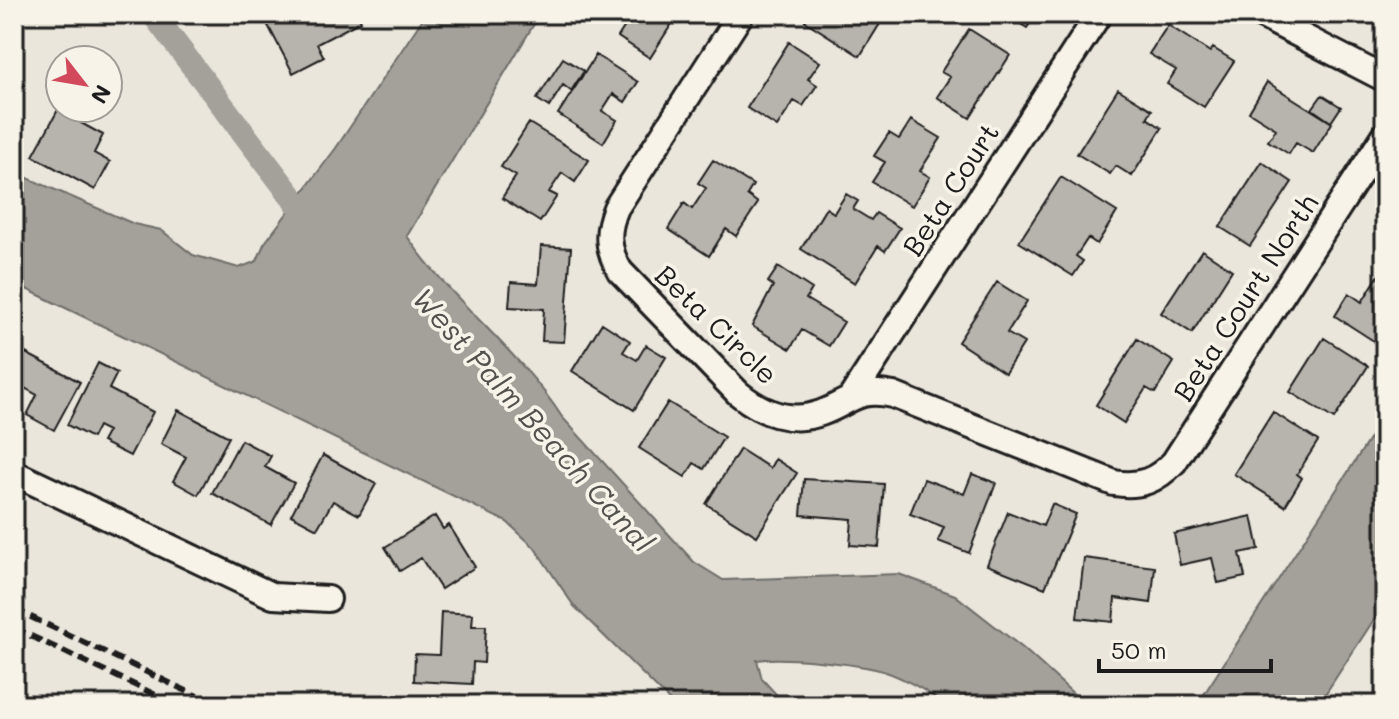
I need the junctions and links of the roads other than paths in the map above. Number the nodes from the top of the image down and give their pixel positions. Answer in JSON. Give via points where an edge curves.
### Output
{"nodes":[{"id":1,"x":741,"y":14,"type":"edge"},
{"id":2,"x":1099,"y":14,"type":"edge"},
{"id":3,"x":1259,"y":14,"type":"edge"},
{"id":4,"x":1385,"y":79,"type":"edge"},
{"id":5,"x":1385,"y":135,"type":"edge"},
{"id":6,"x":852,"y":396,"type":"junction"},
{"id":7,"x":14,"y":473,"type":"edge"},
{"id":8,"x":1147,"y":483,"type":"joint"},
{"id":9,"x":328,"y":599,"type":"dead end"}],
"edges":[{"from":1,"to":6,"type":"street","name":"Beta Circle","via":[[616,208],[609,223],[612,256],[620,271],[752,405],[777,415],[804,417]]},
{"from":2,"to":6,"type":"street","name":"Beta Court"},
{"from":3,"to":4,"type":"street"},
{"from":5,"to":8,"type":"street","name":"Beta Court North","via":[[1174,462]]},
{"from":6,"to":8,"type":"street","name":"Beta Circle","via":[[893,395],[1114,483]]},
{"from":7,"to":9,"type":"street","via":[[273,596]]}]}
